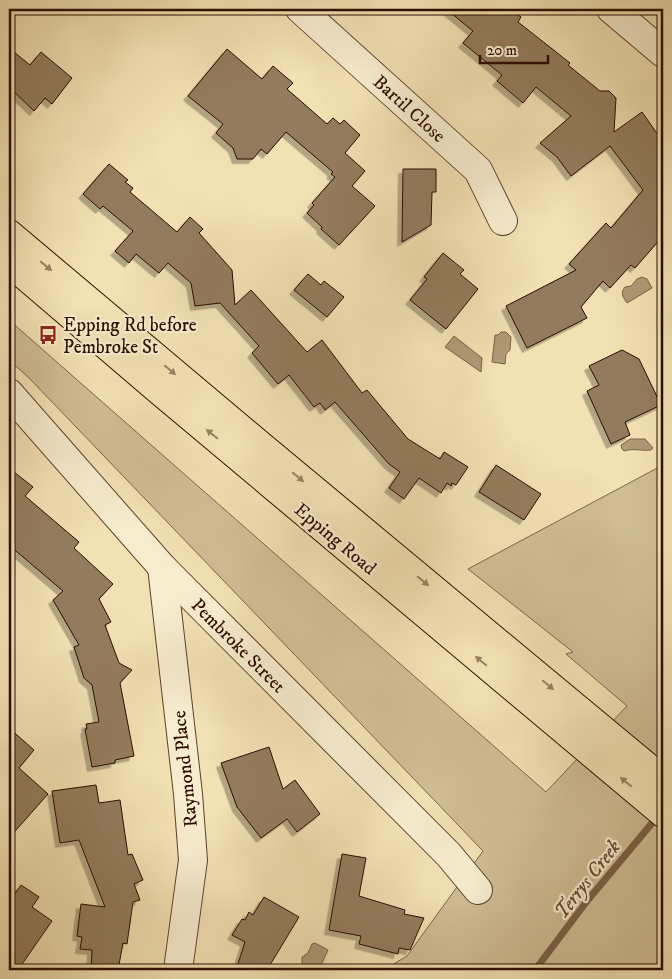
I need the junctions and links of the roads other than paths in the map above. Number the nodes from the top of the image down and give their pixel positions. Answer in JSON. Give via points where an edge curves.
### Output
{"nodes":[{"id":1,"x":300,"y":9,"type":"edge"},
{"id":2,"x":611,"y":9,"type":"edge"},
{"id":3,"x":663,"y":53,"type":"edge"},
{"id":4,"x":503,"y":221,"type":"dead end"},
{"id":5,"x":9,"y":234,"type":"edge"},
{"id":6,"x":9,"y":262,"type":"edge"},
{"id":7,"x":9,"y":393,"type":"edge"},
{"id":8,"x":162,"y":567,"type":"junction"},
{"id":9,"x":580,"y":728,"type":"junction"},
{"id":10,"x":663,"y":780,"type":"edge"},
{"id":11,"x":663,"y":813,"type":"edge"},
{"id":12,"x":478,"y":890,"type":"dead end"},
{"id":13,"x":178,"y":970,"type":"edge"}],
"edges":[{"from":1,"to":4,"type":"street","name":"Bartil Close","via":[[478,170]]},
{"from":2,"to":3,"type":"street"},
{"from":5,"to":9,"type":"main road","name":"Epping Road","one_way":true},
{"from":9,"to":6,"type":"main road","name":"Epping Road","one_way":true},
{"from":7,"to":8,"type":"street","name":"Pembroke Street"},
{"from":8,"to":12,"type":"street","name":"Pembroke Street","via":[[449,855]]},
{"from":8,"to":13,"type":"street","name":"Raymond Place","via":[[193,860]]},
{"from":9,"to":10,"type":"main road","name":"Epping Road"},
{"from":11,"to":9,"type":"main road","name":"Epping Road","one_way":true}]}
